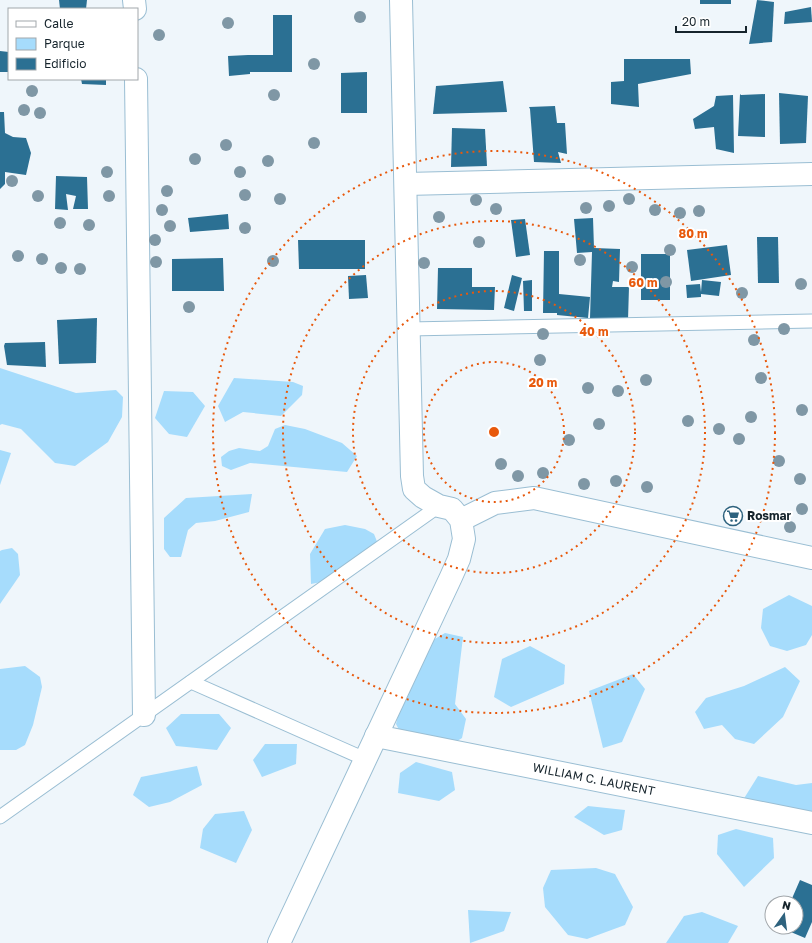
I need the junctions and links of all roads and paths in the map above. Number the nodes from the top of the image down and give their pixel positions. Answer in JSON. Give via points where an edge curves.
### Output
{"nodes":[{"id":1,"x":401,"y":0,"type":"edge"},
{"id":2,"x":136,"y":80,"type":"edge"},
{"id":3,"x":812,"y":174,"type":"edge"},
{"id":4,"x":406,"y":184,"type":"junction"},
{"id":5,"x":812,"y":321,"type":"edge"},
{"id":6,"x":409,"y":329,"type":"junction"},
{"id":7,"x":439,"y":506,"type":"junction"},
{"id":8,"x":461,"y":520,"type":"junction"},
{"id":9,"x":812,"y":558,"type":"edge"},
{"id":10,"x":191,"y":682,"type":"junction"},
{"id":11,"x":144,"y":715,"type":"junction"},
{"id":12,"x":376,"y":736,"type":"junction"},
{"id":13,"x":365,"y":759,"type":"junction"},
{"id":14,"x":0,"y":817,"type":"edge"},
{"id":15,"x":812,"y":824,"type":"edge"},
{"id":16,"x":279,"y":943,"type":"edge"}],
"edges":[{"from":1,"to":4,"type":"street"},
{"from":2,"to":11,"type":"street"},
{"from":3,"to":4,"type":"street"},
{"from":4,"to":6,"type":"street"},
{"from":5,"to":6,"type":"lane"},
{"from":6,"to":7,"type":"street","via":[[414,489]]},
{"from":7,"to":8,"type":"street","via":[[452,510]]},
{"from":7,"to":10,"type":"lane"},
{"from":8,"to":9,"type":"street","via":[[494,503],[534,498]]},
{"from":8,"to":12,"type":"street","via":[[464,539],[459,559]]},
{"from":10,"to":11,"type":"lane"},
{"from":10,"to":13,"type":"lane"},
{"from":11,"to":14,"type":"lane"},
{"from":12,"to":13,"type":"street"},
{"from":12,"to":15,"type":"street","name":"WILLIAM C. LAURENT"},
{"from":13,"to":16,"type":"street"}]}
